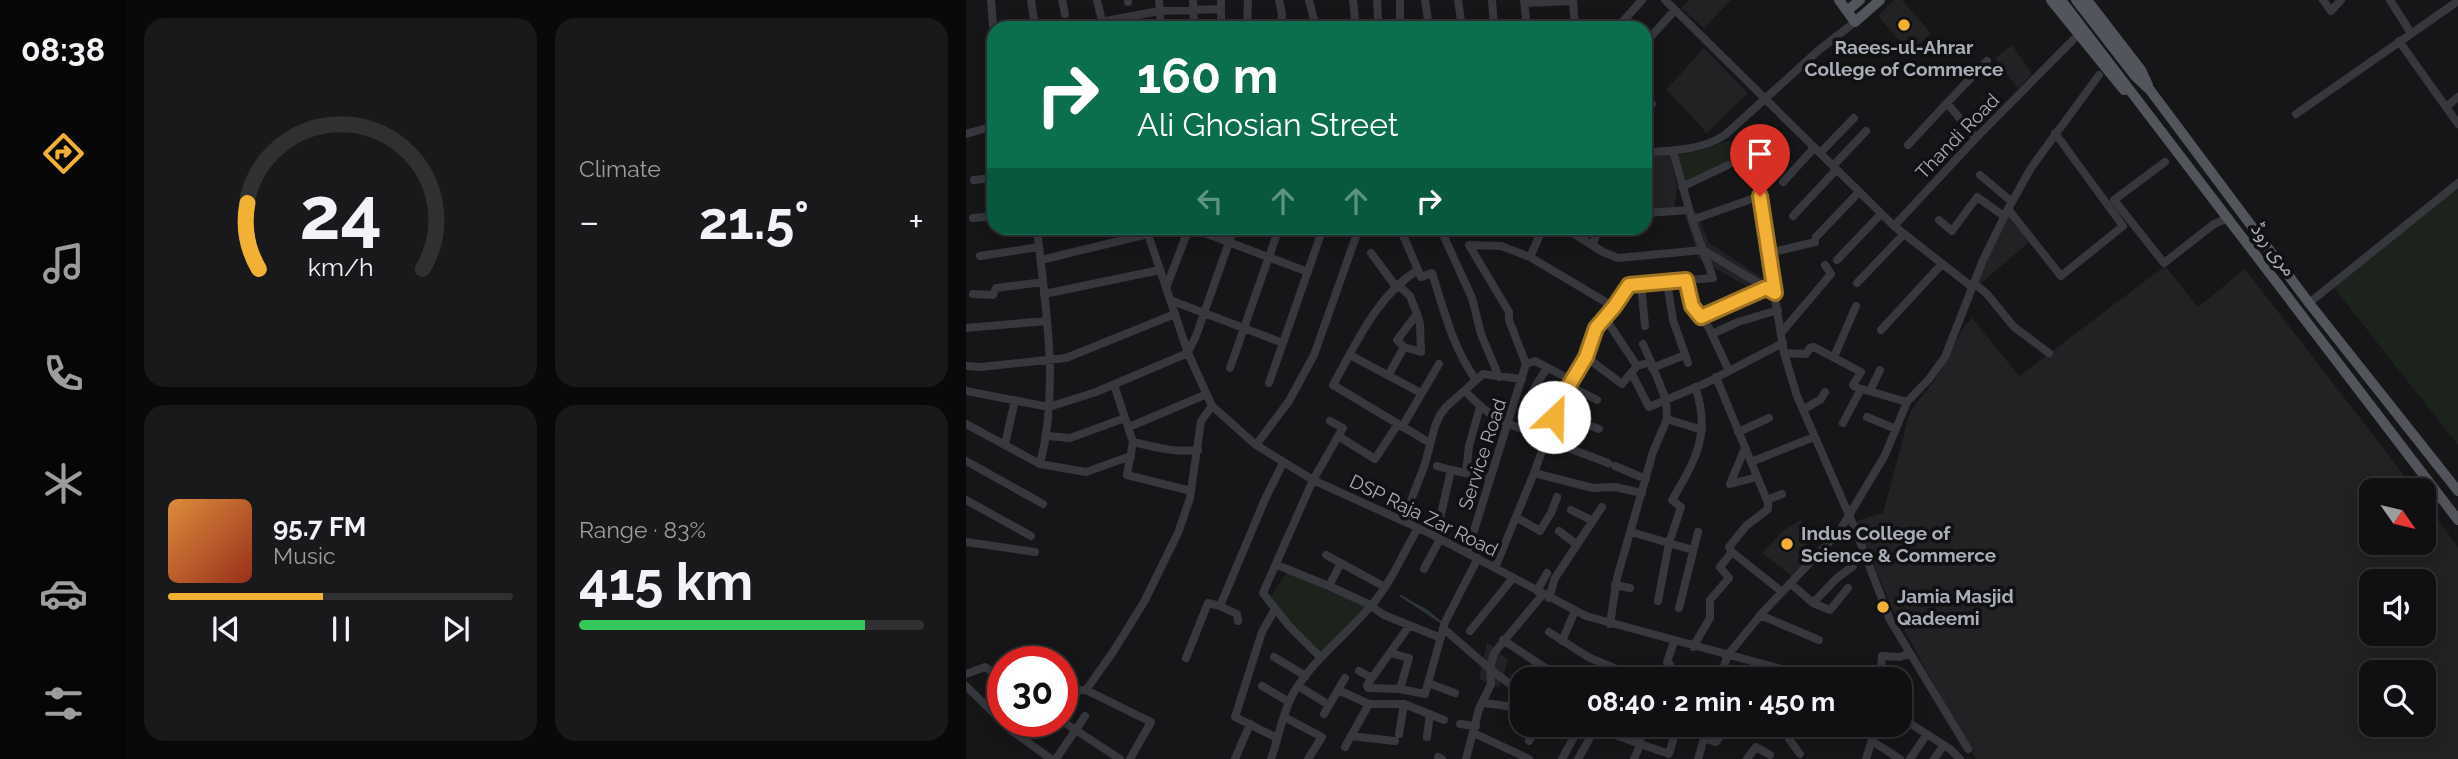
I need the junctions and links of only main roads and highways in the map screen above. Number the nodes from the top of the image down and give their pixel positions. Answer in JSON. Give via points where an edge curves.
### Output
{"nodes":[{"id":1,"x":1839,"y":0,"type":"edge"},
{"id":2,"x":1860,"y":0,"type":"edge"},
{"id":3,"x":1880,"y":0,"type":"edge"},
{"id":4,"x":2051,"y":0,"type":"edge"},
{"id":5,"x":2062,"y":0,"type":"edge"},
{"id":6,"x":2076,"y":0,"type":"edge"},
{"id":7,"x":2087,"y":0,"type":"edge"},
{"id":8,"x":1847,"y":12,"type":"junction"},
{"id":9,"x":2150,"y":90,"type":"junction"},
{"id":10,"x":2141,"y":103,"type":"junction"},
{"id":11,"x":2458,"y":491,"type":"edge"},
{"id":12,"x":2458,"y":520,"type":"edge"}],
"edges":[{"from":1,"to":8,"type":"main road"},
{"from":2,"to":8,"type":"main road"},
{"from":3,"to":8,"type":"main road","via":[[1855,22]]},
{"from":4,"to":10,"type":"main road","via":[[2124,90]]},
{"from":5,"to":10,"type":"main road","name":"مری روڈ"},
{"from":6,"to":9,"type":"main road","name":"مری روڈ"},
{"from":7,"to":9,"type":"main road","via":[[2141,70]]},
{"from":9,"to":11,"type":"main road","name":"مری روڈ","via":[[2309,303]]},
{"from":10,"to":12,"type":"main road","name":"مری روڈ"}]}
